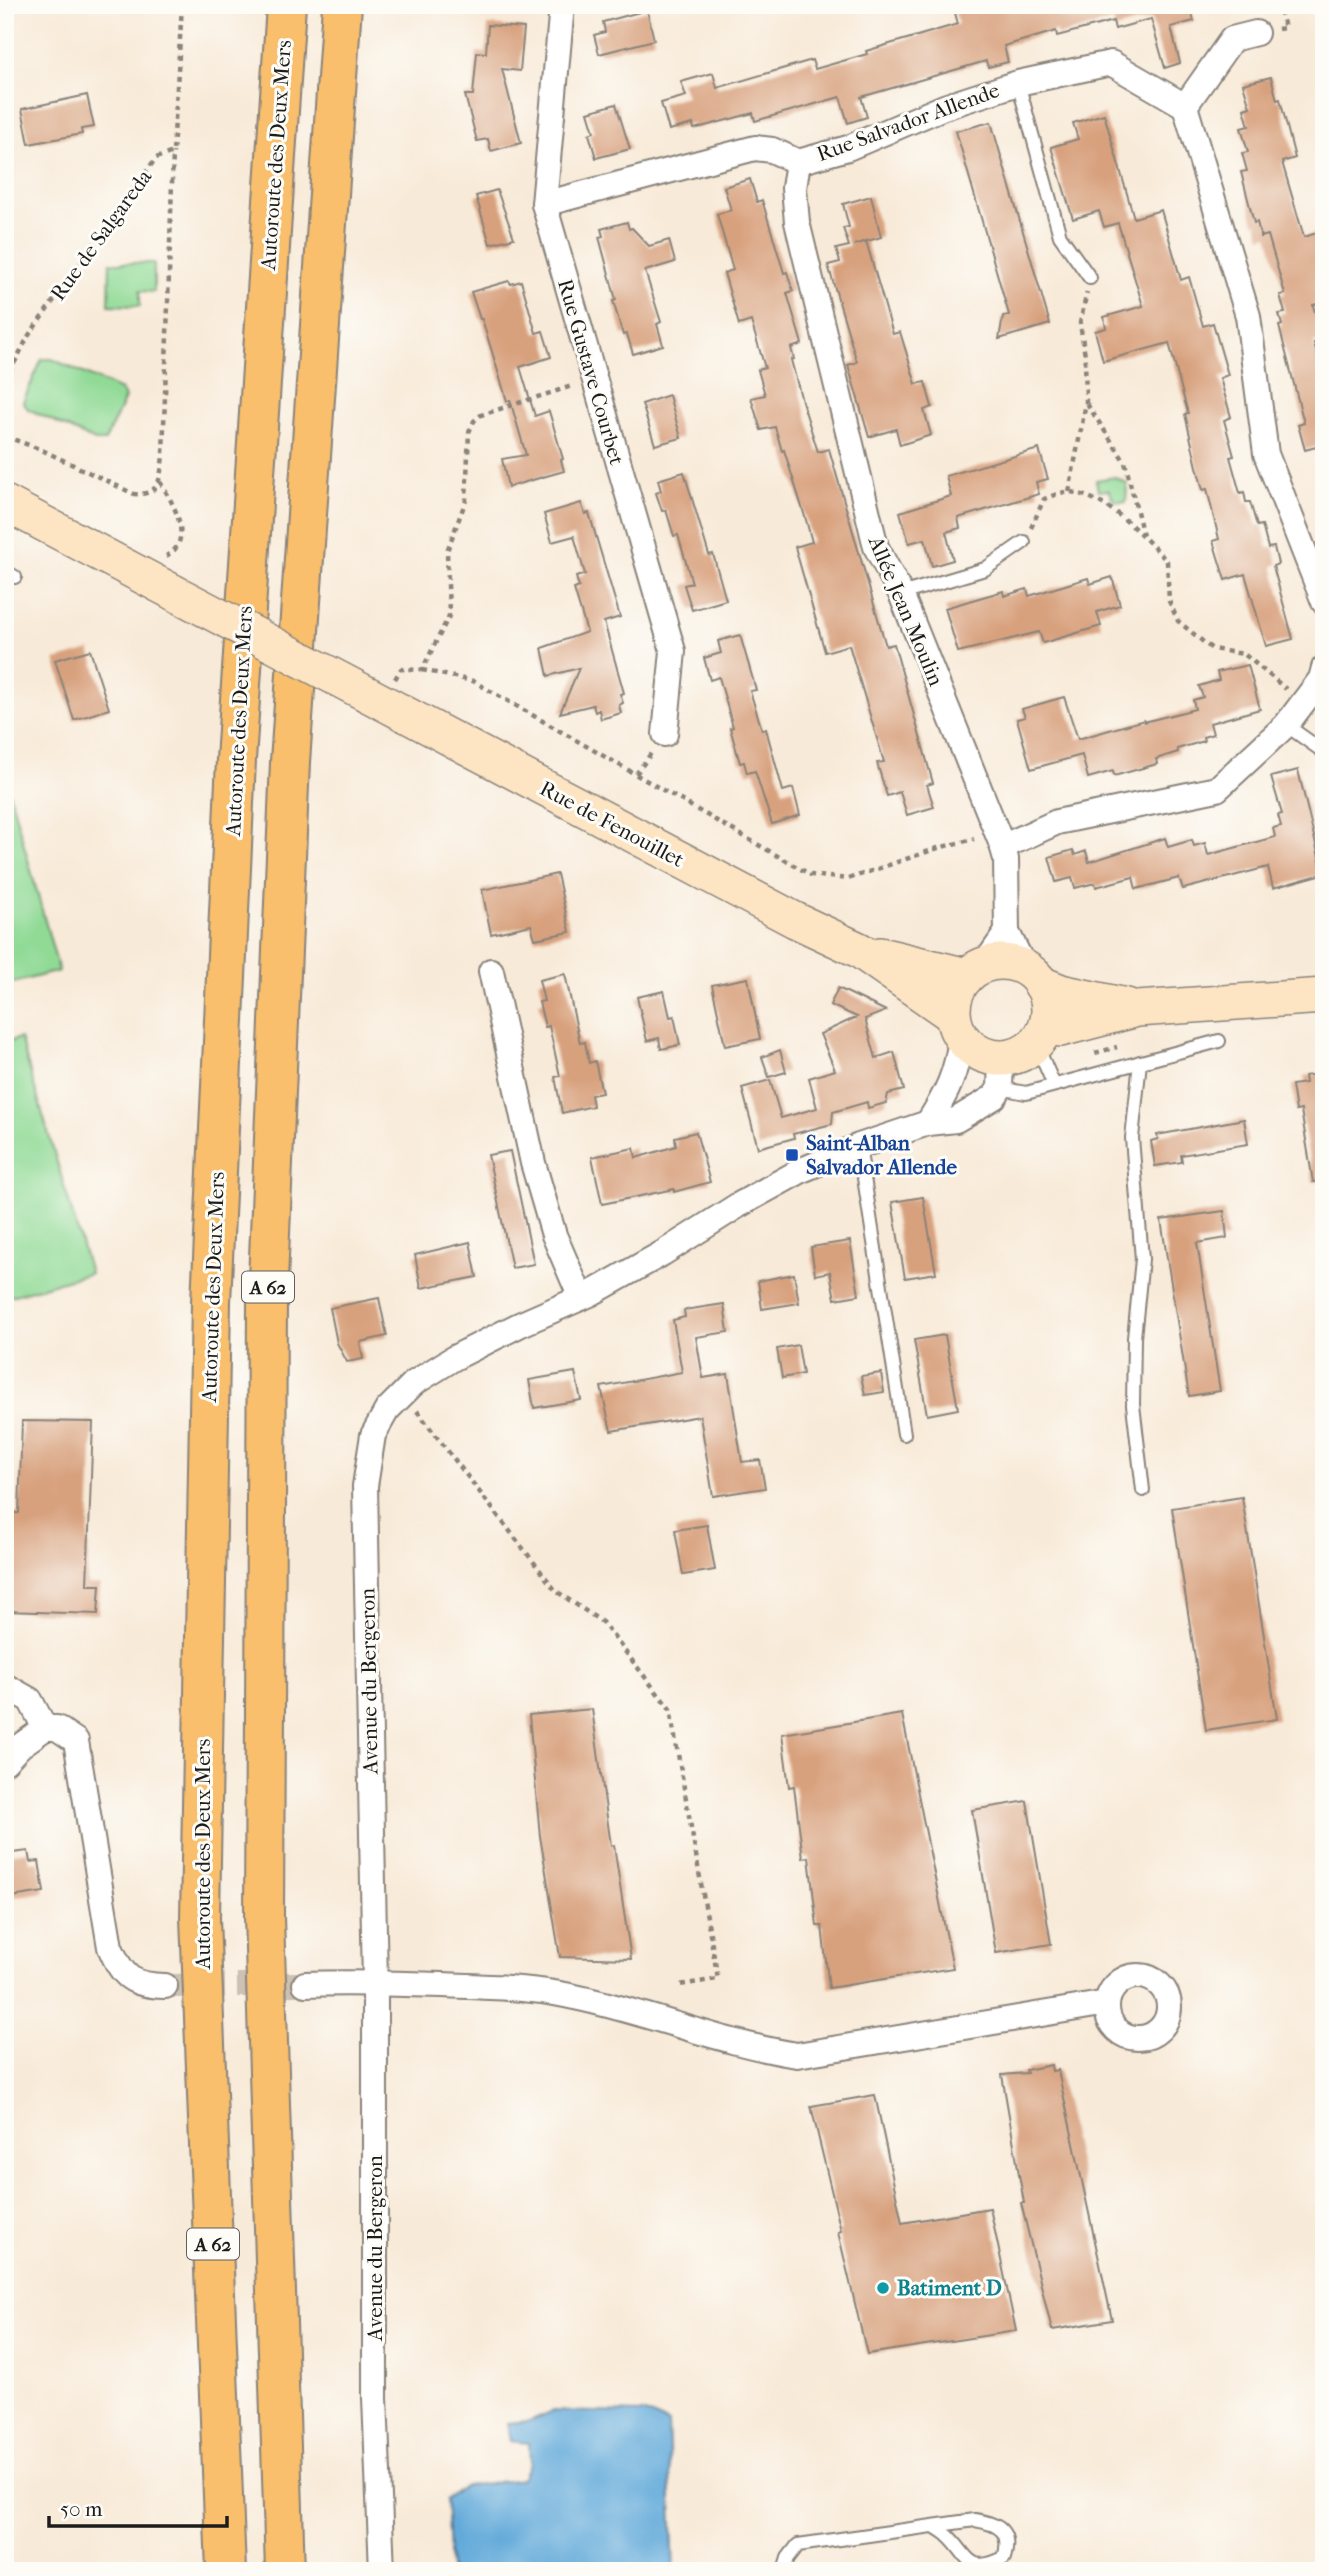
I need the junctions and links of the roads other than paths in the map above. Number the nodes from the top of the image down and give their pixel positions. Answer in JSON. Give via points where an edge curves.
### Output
{"nodes":[{"id":1,"x":286,"y":5,"type":"edge"},
{"id":2,"x":342,"y":5,"type":"edge"},
{"id":3,"x":562,"y":5,"type":"edge"},
{"id":4,"x":1256,"y":33,"type":"dead end"},
{"id":5,"x":1018,"y":83,"type":"junction"},
{"id":6,"x":1185,"y":106,"type":"junction"},
{"id":7,"x":798,"y":162,"type":"junction"},
{"id":8,"x":544,"y":204,"type":"junction"},
{"id":9,"x":1090,"y":278,"type":"road end"},
{"id":10,"x":5,"y":503,"type":"edge"},
{"id":11,"x":1024,"y":542,"type":"road end"},
{"id":12,"x":901,"y":594,"type":"junction"},
{"id":13,"x":1324,"y":602,"type":"edge"},
{"id":14,"x":1324,"y":668,"type":"edge"},
{"id":15,"x":1286,"y":725,"type":"junction"},
{"id":16,"x":665,"y":734,"type":"dead end"},
{"id":17,"x":1324,"y":752,"type":"edge"},
{"id":18,"x":1002,"y":845,"type":"junction"},
{"id":19,"x":1007,"y":932,"type":"junction"},
{"id":20,"x":859,"y":950,"type":"junction"},
{"id":21,"x":975,"y":970,"type":"junction"},
{"id":22,"x":491,"y":971,"type":"dead end"},
{"id":23,"x":1033,"y":975,"type":"junction"},
{"id":24,"x":1324,"y":996,"type":"edge"},
{"id":25,"x":1137,"y":1009,"type":"junction"},
{"id":26,"x":956,"y":1026,"type":"junction"},
{"id":27,"x":1041,"y":1035,"type":"junction"},
{"id":28,"x":1219,"y":1041,"type":"dead end"},
{"id":29,"x":1140,"y":1062,"type":"junction"},
{"id":30,"x":1001,"y":1073,"type":"junction"},
{"id":31,"x":1054,"y":1085,"type":"junction"},
{"id":32,"x":928,"y":1123,"type":"junction"},
{"id":33,"x":859,"y":1146,"type":"junction"},
{"id":34,"x":581,"y":1297,"type":"junction"},
{"id":35,"x":904,"y":1434,"type":"dead end"},
{"id":36,"x":1143,"y":1490,"type":"dead end"},
{"id":37,"x":8,"y":1688,"type":"edge"},
{"id":38,"x":45,"y":1728,"type":"junction"},
{"id":39,"x":5,"y":1762,"type":"edge"},
{"id":40,"x":375,"y":1983,"type":"junction"},
{"id":41,"x":305,"y":1984,"type":"tunnel mouth"},
{"id":42,"x":165,"y":1986,"type":"tunnel mouth"},
{"id":43,"x":1107,"y":2003,"type":"dead end"},
{"id":44,"x":934,"y":2526,"type":"junction"},
{"id":45,"x":226,"y":2571,"type":"edge"},
{"id":46,"x":285,"y":2571,"type":"edge"},
{"id":47,"x":382,"y":2571,"type":"edge"},
{"id":48,"x":785,"y":2571,"type":"edge"}],
"edges":[{"from":1,"to":45,"type":"highway","name":"Autoroute des Deux Mers","number":"A 62","via":[[236,760],[211,1315],[200,1918]]},
{"from":2,"to":46,"type":"highway","number":"A 62","via":[[290,762],[267,1304],[264,1917]]},
{"from":3,"to":8,"type":"street","name":"Rue Gustave Courbet"},
{"from":4,"to":6,"type":"street","via":[[1232,39]]},
{"from":5,"to":6,"type":"street","name":"Rue Salvador Allende","via":[[1111,63]]},
{"from":5,"to":7,"type":"street","name":"Rue Salvador Allende","via":[[944,107],[848,148]]},
{"from":5,"to":9,"type":"lane","via":[[1060,236]]},
{"from":6,"to":13,"type":"street","via":[[1248,316],[1266,454]]},
{"from":7,"to":8,"type":"street","name":"Rue Salvador Allende","via":[[755,148]]},
{"from":7,"to":12,"type":"street","name":"Allée Jean Moulin","via":[[794,188],[797,222],[876,547]]},
{"from":8,"to":16,"type":"street","name":"Rue Gustave Courbet","via":[[673,651]]},
{"from":10,"to":20,"type":"main road","name":"Rue de Fenouillet","bridge":true,"via":[[794,920]]},
{"from":11,"to":12,"type":"lane","via":[[985,569]]},
{"from":12,"to":18,"type":"street","name":"Allée Jean Moulin"},
{"from":14,"to":15,"type":"street","via":[[1321,679]]},
{"from":15,"to":17,"type":"lane"},
{"from":15,"to":18,"type":"street","via":[[1217,789],[1057,822]]},
{"from":18,"to":19,"type":"street","name":"Allée Jean Moulin"},
{"from":19,"to":21,"type":"street"},
{"from":19,"to":23,"type":"street","name":"Allée Jean Moulin"},
{"from":20,"to":21,"type":"main road","name":"Rue de Fenouillet"},
{"from":20,"to":26,"type":"main road","name":"Rue de Fenouillet"},
{"from":21,"to":23,"type":"main road","name":"Rue de Fenouillet","via":[[1009,962]]},
{"from":21,"to":26,"type":"main road","via":[[955,994]]},
{"from":22,"to":34,"type":"street","via":[[533,1163],[554,1236]]},
{"from":23,"to":25,"type":"main road","name":"Rue de Fenouillet","via":[[1061,992]]},
{"from":23,"to":27,"type":"main road","via":[[1049,1006]]},
{"from":24,"to":25,"type":"main road","name":"Rue de Fenouillet"},
{"from":25,"to":27,"type":"main road","name":"Rue de Fenouillet"},
{"from":26,"to":30,"type":"main road","name":"Rue de Fenouillet"},
{"from":26,"to":32,"type":"street","via":[[959,1056],[952,1082]]},
{"from":27,"to":30,"type":"main road","name":"Rue de Fenouillet"},
{"from":27,"to":31,"type":"lane"},
{"from":28,"to":29,"type":"lane"},
{"from":29,"to":31,"type":"lane"},
{"from":29,"to":36,"type":"lane","via":[[1132,1138],[1142,1259],[1133,1405]]},
{"from":30,"to":31,"type":"lane","via":[[1026,1093]]},
{"from":30,"to":32,"type":"street","name":"Avenue du Bergeron","via":[[994,1097],[956,1120]]},
{"from":32,"to":33,"type":"street","name":"Avenue du Bergeron"},
{"from":33,"to":34,"type":"street","name":"Avenue du Bergeron","via":[[773,1185]]},
{"from":33,"to":35,"type":"lane"},
{"from":34,"to":40,"type":"street","name":"Avenue du Bergeron","via":[[454,1358],[414,1383],[373,1436],[365,1486]]},
{"from":37,"to":38,"type":"street","via":[[30,1700]]},
{"from":38,"to":39,"type":"street"},
{"from":38,"to":42,"type":"street","via":[[57,1728],[76,1741],[110,1947],[118,1966],[132,1982]]},
{"from":40,"to":41,"type":"street"},
{"from":40,"to":43,"type":"street","via":[[564,1994],[764,2050],[797,2055]]},
{"from":40,"to":47,"type":"street","name":"Avenue du Bergeron","via":[[375,2398]]},
{"from":44,"to":44,"type":"lane","via":[[975,2520],[993,2523],[1008,2544],[1004,2558],[992,2567],[977,2568]]},
{"from":44,"to":48,"type":"lane","via":[[798,2545]]}]}
